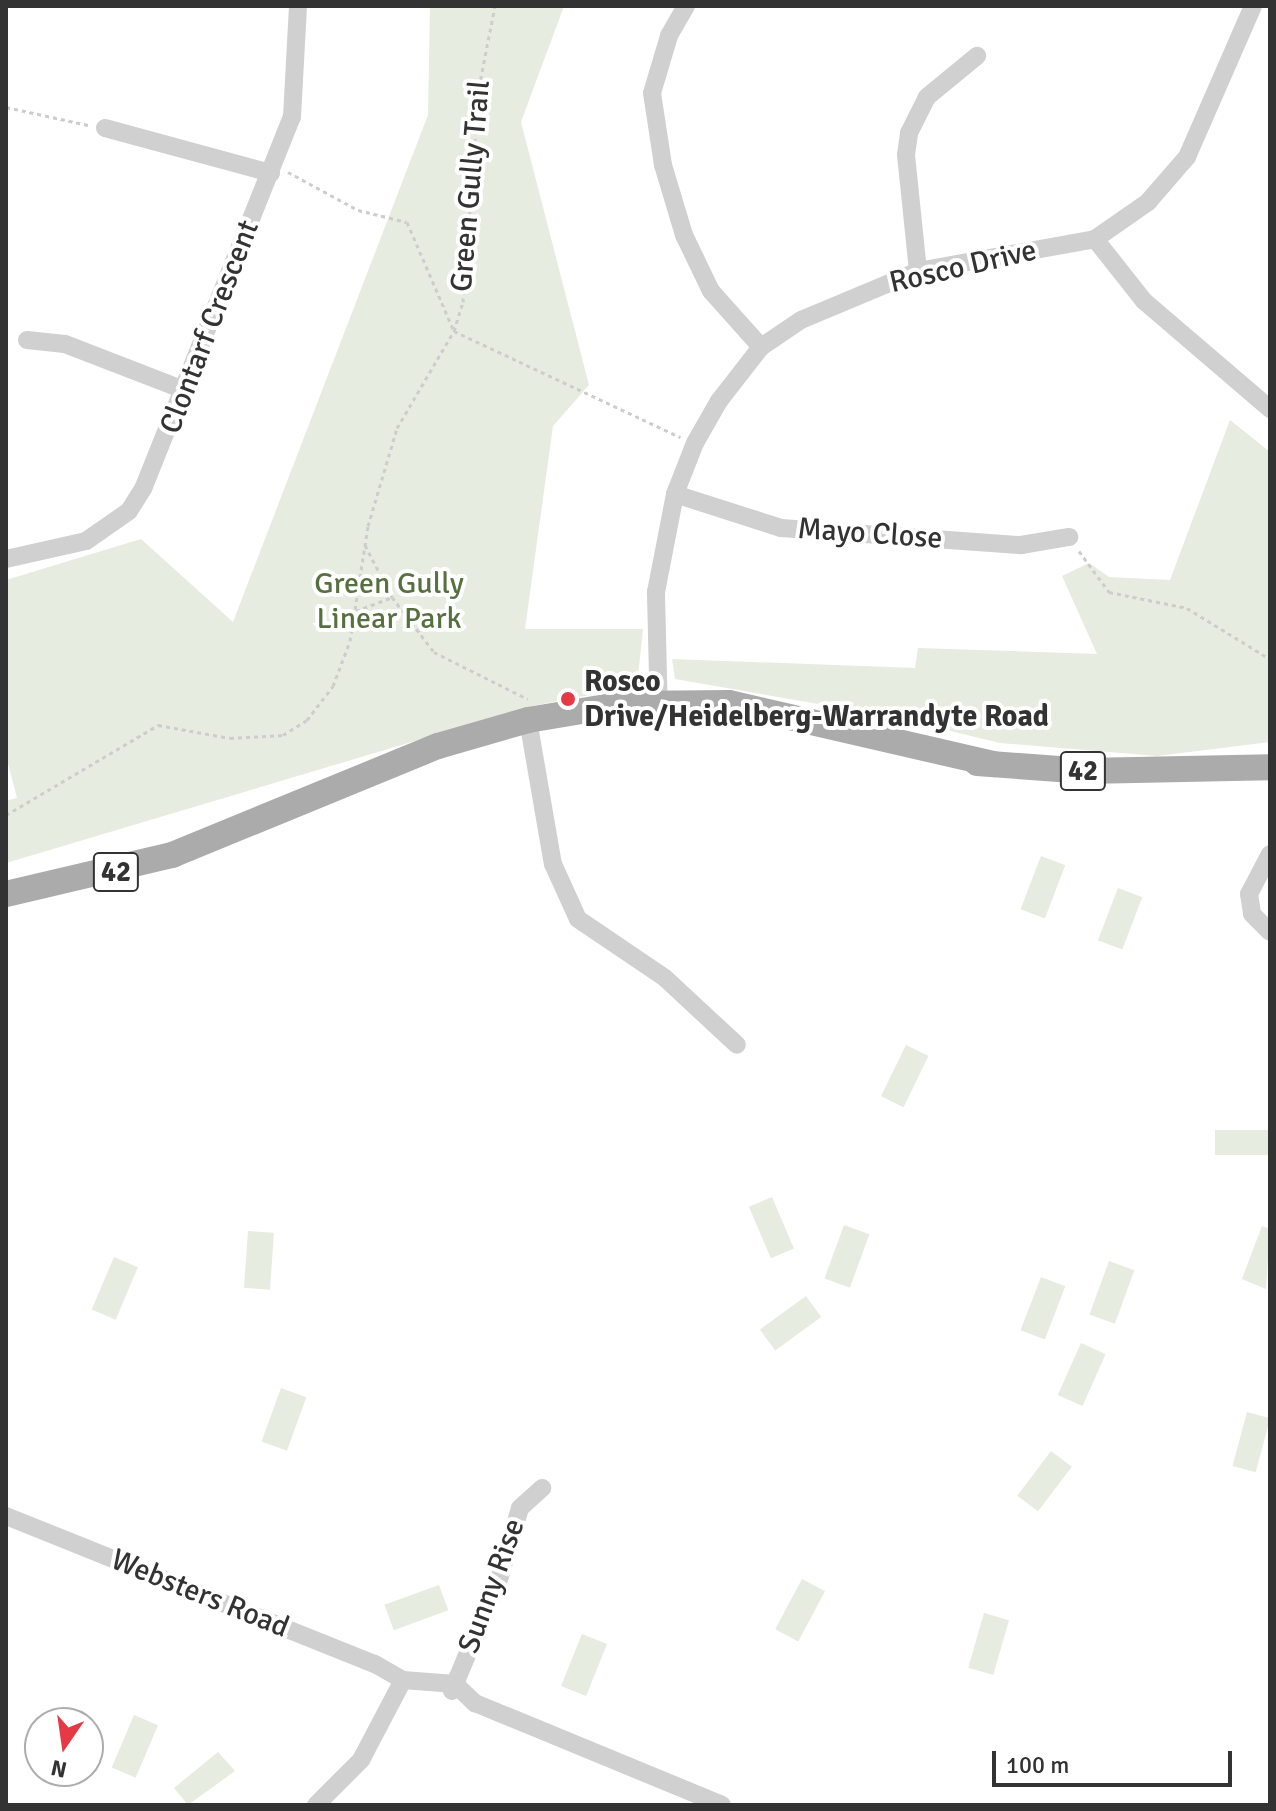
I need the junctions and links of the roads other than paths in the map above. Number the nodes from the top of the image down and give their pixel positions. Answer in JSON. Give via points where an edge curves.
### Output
{"nodes":[{"id":1,"x":298,"y":6,"type":"edge"},
{"id":2,"x":686,"y":6,"type":"edge"},
{"id":3,"x":1253,"y":6,"type":"edge"},
{"id":4,"x":977,"y":56,"type":"dead end"},
{"id":5,"x":105,"y":128,"type":"road end"},
{"id":6,"x":271,"y":173,"type":"junction"},
{"id":7,"x":1095,"y":239,"type":"junction"},
{"id":8,"x":918,"y":271,"type":"junction"},
{"id":9,"x":27,"y":340,"type":"dead end"},
{"id":10,"x":761,"y":347,"type":"junction"},
{"id":11,"x":184,"y":390,"type":"junction"},
{"id":12,"x":1270,"y":409,"type":"edge"},
{"id":13,"x":675,"y":494,"type":"junction"},
{"id":14,"x":1069,"y":537,"type":"road end"},
{"id":15,"x":6,"y":559,"type":"edge"},
{"id":16,"x":659,"y":709,"type":"junction"},
{"id":17,"x":532,"y":721,"type":"junction"},
{"id":18,"x":1270,"y":754,"type":"edge"},
{"id":19,"x":1270,"y":767,"type":"edge"},
{"id":20,"x":1172,"y":771,"type":"junction"},
{"id":21,"x":220,"y":832,"type":"junction"},
{"id":22,"x":1270,"y":854,"type":"edge"},
{"id":23,"x":6,"y":878,"type":"edge"},
{"id":24,"x":6,"y":894,"type":"edge"},
{"id":25,"x":1270,"y":932,"type":"edge"},
{"id":26,"x":737,"y":1045,"type":"dead end"},
{"id":27,"x":542,"y":1488,"type":"dead end"},
{"id":28,"x":6,"y":1516,"type":"edge"},
{"id":29,"x":399,"y":1680,"type":"junction"},
{"id":30,"x":458,"y":1691,"type":"junction"},
{"id":31,"x":316,"y":1805,"type":"edge"},
{"id":32,"x":722,"y":1805,"type":"edge"}],
"edges":[{"from":1,"to":6,"type":"street","name":"Clontarf Crescent","via":[[292,117]]},
{"from":2,"to":10,"type":"street","via":[[669,36],[652,93],[663,165],[684,235],[711,291]]},
{"from":3,"to":7,"type":"street","name":"Rosco Drive","via":[[1187,157],[1148,202]]},
{"from":4,"to":8,"type":"street","via":[[927,97],[909,133],[906,155]]},
{"from":5,"to":6,"type":"street"},
{"from":6,"to":11,"type":"street","name":"Clontarf Crescent"},
{"from":7,"to":8,"type":"street","name":"Rosco Drive"},
{"from":7,"to":12,"type":"street","via":[[1144,301]]},
{"from":8,"to":10,"type":"street","name":"Rosco Drive","via":[[801,320]]},
{"from":9,"to":11,"type":"street","via":[[65,344]]},
{"from":10,"to":13,"type":"street","name":"Rosco Drive","via":[[719,401]]},
{"from":11,"to":15,"type":"street","name":"Clontarf Crescent","via":[[157,463],[129,511],[86,541]]},
{"from":13,"to":14,"type":"street","name":"Mayo Close","via":[[781,528],[1021,545]]},
{"from":13,"to":16,"type":"street","name":"Rosco Drive","via":[[656,592]]},
{"from":16,"to":17,"type":"main road","number":"42"},
{"from":16,"to":20,"type":"main road","number":"42","via":[[762,709],[994,764]]},
{"from":17,"to":21,"type":"main road","number":"42","via":[[387,763]]},
{"from":17,"to":26,"type":"street","via":[[553,864],[578,919],[665,978]]},
{"from":18,"to":20,"type":"main road","number":"42"},
{"from":19,"to":20,"type":"main road","number":"42"},
{"from":21,"to":23,"type":"main road","number":"42"},
{"from":21,"to":24,"type":"main road","number":"42","via":[[133,869]]},
{"from":22,"to":25,"type":"street","via":[[1249,894],[1252,914]]},
{"from":27,"to":30,"type":"street","name":"Sunny Rise","via":[[520,1508]]},
{"from":28,"to":29,"type":"street","name":"Websters Road"},
{"from":29,"to":30,"type":"street","name":"Websters Road"},
{"from":29,"to":31,"type":"street","via":[[361,1760]]},
{"from":30,"to":32,"type":"street","name":"Websters Road"}]}
